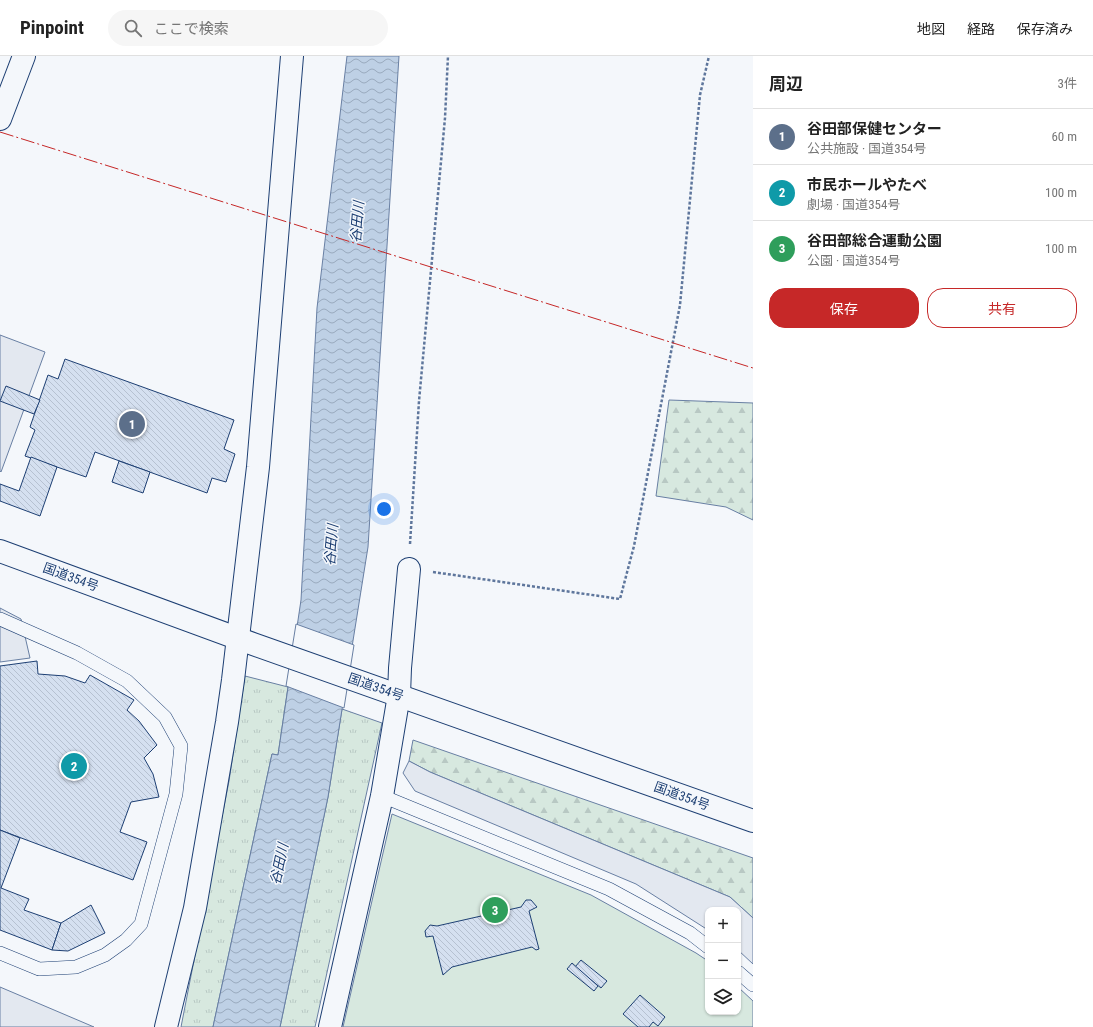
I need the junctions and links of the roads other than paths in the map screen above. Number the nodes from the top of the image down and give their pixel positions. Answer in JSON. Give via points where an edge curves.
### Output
{"nodes":[{"id":1,"x":24,"y":56,"type":"edge"},
{"id":2,"x":292,"y":56,"type":"edge"},
{"id":3,"x":0,"y":118,"type":"edge"},
{"id":4,"x":0,"y":551,"type":"edge"},
{"id":5,"x":409,"y":569,"type":"road end"},
{"id":6,"x":0,"y":619,"type":"edge"},
{"id":7,"x":245,"y":641,"type":"junction"},
{"id":8,"x":391,"y":692,"type":"junction"},
{"id":9,"x":382,"y":796,"type":"junction"},
{"id":10,"x":753,"y":821,"type":"edge"},
{"id":11,"x":705,"y":945,"type":"edge"},
{"id":12,"x":0,"y":953,"type":"edge"},
{"id":13,"x":741,"y":975,"type":"edge"},
{"id":14,"x":753,"y":986,"type":"edge"},
{"id":15,"x":166,"y":1027,"type":"edge"},
{"id":16,"x":330,"y":1027,"type":"edge"}],
"edges":[{"from":1,"to":3,"type":"main road"},
{"from":2,"to":7,"type":"main road"},
{"from":4,"to":7,"type":"main road","name":"国道354号"},
{"from":5,"to":8,"type":"main road"},
{"from":6,"to":12,"type":"lane","via":[[77,653],[127,681],[165,717],[181,746],[176,794],[141,924],[105,956],[76,967],[39,968]]},
{"from":7,"to":8,"type":"main road","name":"国道354号"},
{"from":7,"to":15,"type":"main road","via":[[227,722],[195,908]]},
{"from":8,"to":9,"type":"main road"},
{"from":8,"to":10,"type":"main road","name":"国道354号"},
{"from":9,"to":11,"type":"lane","via":[[609,889],[690,933]]},
{"from":9,"to":16,"type":"main road"},
{"from":13,"to":14,"type":"lane"}]}
